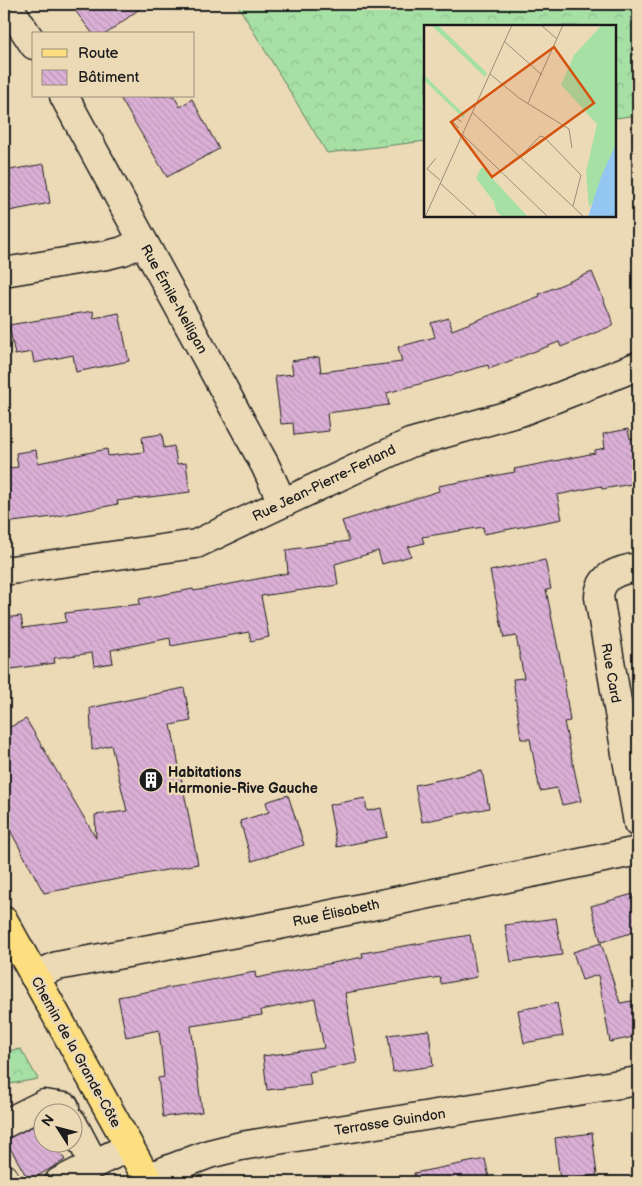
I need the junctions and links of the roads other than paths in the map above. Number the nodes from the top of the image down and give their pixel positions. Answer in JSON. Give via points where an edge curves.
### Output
{"nodes":[{"id":1,"x":7,"y":4,"type":"edge"},
{"id":2,"x":32,"y":42,"type":"edge"},
{"id":3,"x":65,"y":98,"type":"edge"},
{"id":4,"x":142,"y":242,"type":"junction"},
{"id":5,"x":4,"y":272,"type":"edge"},
{"id":6,"x":638,"y":366,"type":"edge"},
{"id":7,"x":282,"y":502,"type":"junction"},
{"id":8,"x":638,"y":567,"type":"edge"},
{"id":9,"x":4,"y":571,"type":"edge"},
{"id":10,"x":638,"y":824,"type":"edge"},
{"id":11,"x":638,"y":851,"type":"edge"},
{"id":12,"x":4,"y":921,"type":"edge"},
{"id":13,"x":34,"y":976,"type":"junction"},
{"id":14,"x":638,"y":1081,"type":"edge"},
{"id":15,"x":97,"y":1090,"type":"junction"},
{"id":16,"x":81,"y":1104,"type":"edge"},
{"id":17,"x":32,"y":1110,"type":"edge"},
{"id":18,"x":4,"y":1124,"type":"edge"},
{"id":19,"x":82,"y":1140,"type":"edge"},
{"id":20,"x":129,"y":1147,"type":"junction"},
{"id":21,"x":94,"y":1164,"type":"junction"},
{"id":22,"x":4,"y":1178,"type":"edge"},
{"id":23,"x":147,"y":1180,"type":"edge"},
{"id":24,"x":6,"y":1182,"type":"edge"},
{"id":25,"x":59,"y":1182,"type":"edge"}],
"edges":[{"from":1,"to":2,"type":"street"},
{"from":3,"to":4,"type":"street","name":"Rue Émile-Nelligan"},
{"from":4,"to":5,"type":"street","via":[[107,255]]},
{"from":4,"to":7,"type":"street","name":"Rue Émile-Nelligan","via":[[265,465]]},
{"from":6,"to":7,"type":"street","name":"Rue Jean-Pierre-Ferland","via":[[520,412],[422,438]]},
{"from":7,"to":9,"type":"street","name":"Rue Jean-Pierre-Ferland","via":[[196,544]]},
{"from":8,"to":10,"type":"street","name":"Rue Card","via":[[614,573],[599,591]]},
{"from":11,"to":13,"type":"street","name":"Rue Élisabeth","via":[[274,926],[57,966]]},
{"from":12,"to":13,"type":"main road","name":"Chemin de la Grande-Côte"},
{"from":13,"to":15,"type":"main road","name":"Chemin de la Grande-Côte"},
{"from":14,"to":23,"type":"street","name":"Terrasse Guindon","via":[[248,1145],[209,1154]]},
{"from":15,"to":16,"type":"street"},
{"from":15,"to":20,"type":"main road","name":"Chemin de la Grande-Côte"},
{"from":17,"to":18,"type":"street"},
{"from":19,"to":21,"type":"street"},
{"from":20,"to":21,"type":"street"},
{"from":20,"to":23,"type":"main road","name":"Chemin de la Grande-Côte"},
{"from":21,"to":25,"type":"street"},
{"from":22,"to":24,"type":"street"}]}
